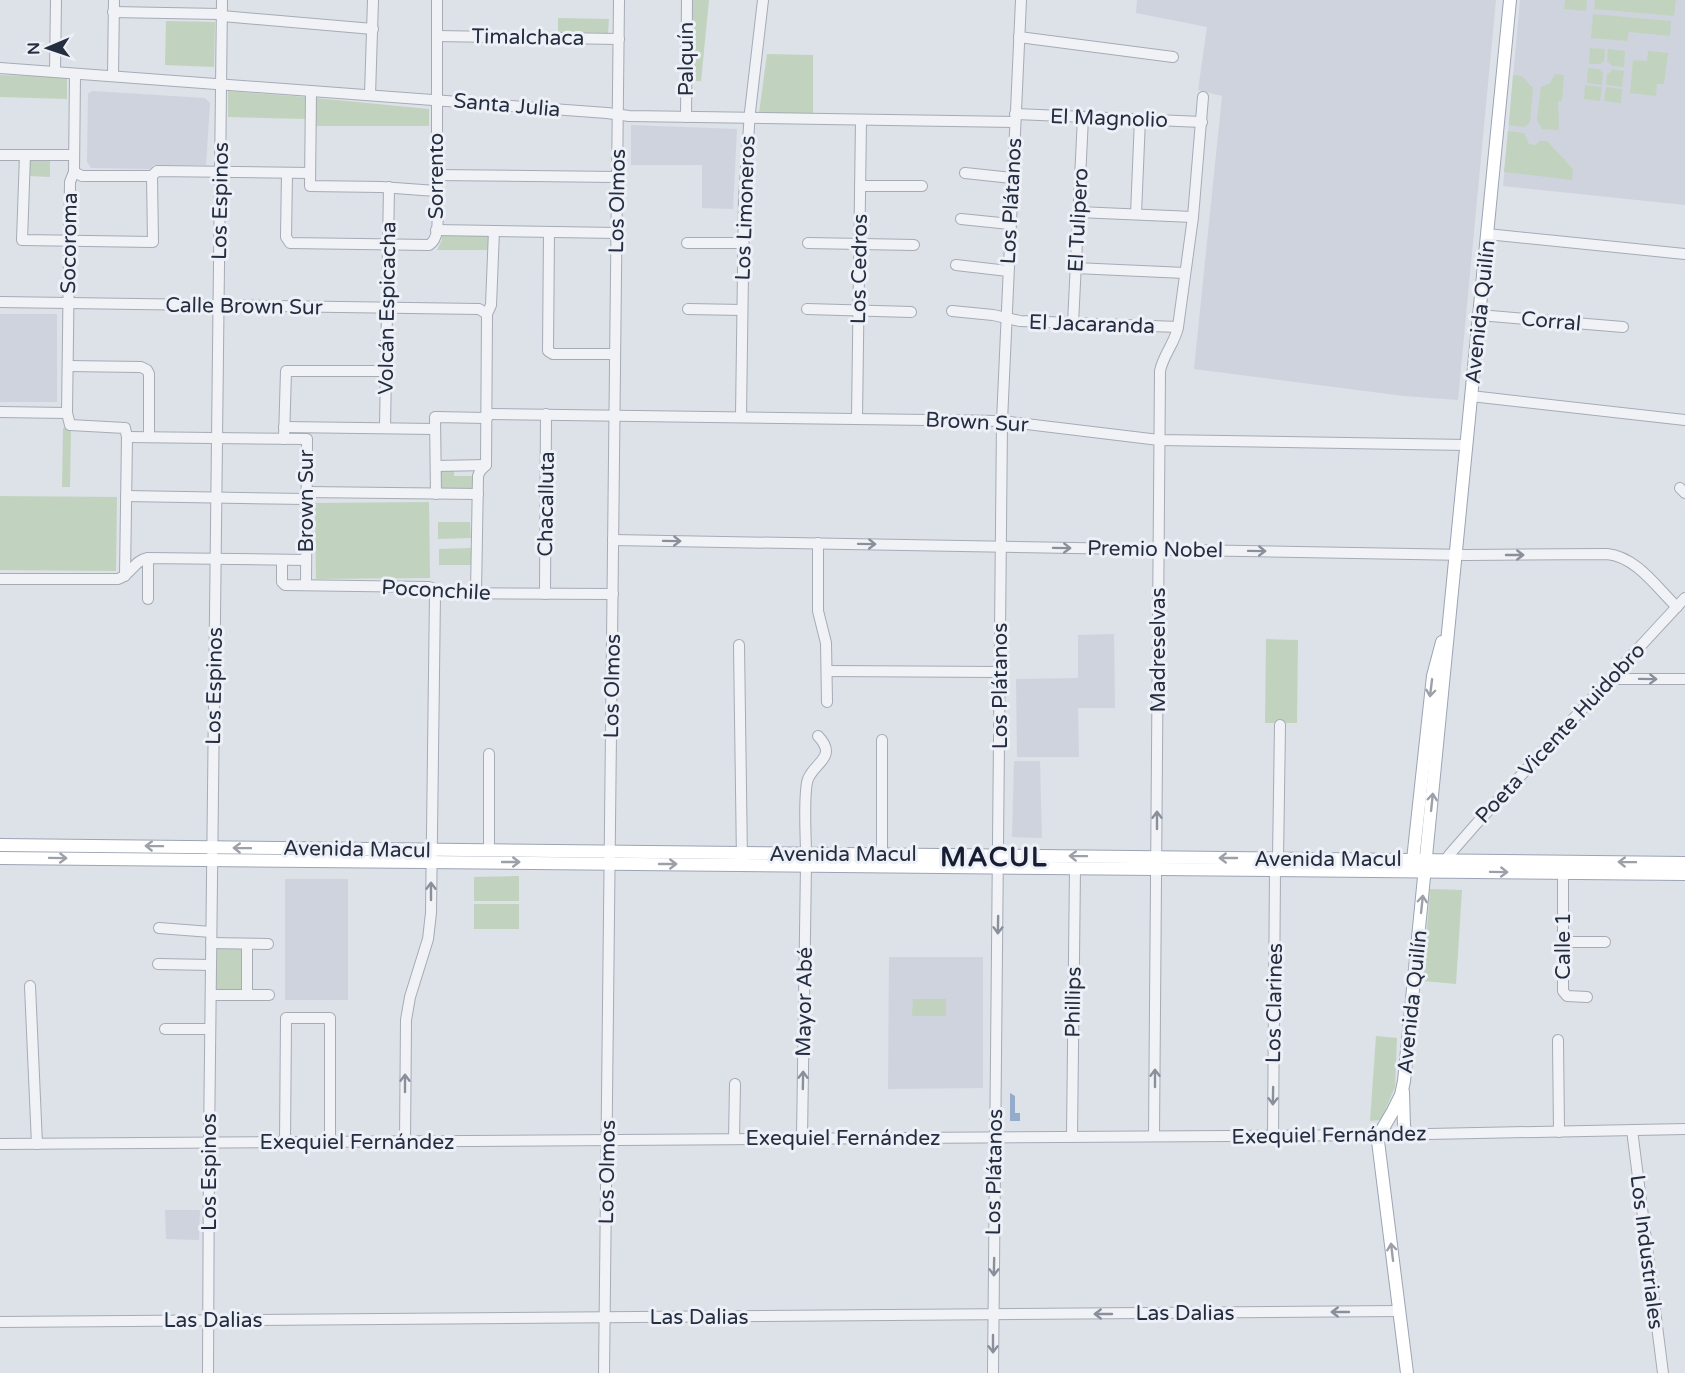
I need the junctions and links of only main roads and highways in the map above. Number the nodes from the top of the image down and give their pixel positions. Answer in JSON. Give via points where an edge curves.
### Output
{"nodes":[{"id":1,"x":1510,"y":0,"type":"edge"},
{"id":2,"x":1448,"y":624,"type":"junction"},
{"id":3,"x":1421,"y":776,"type":"junction"},
{"id":4,"x":1435,"y":777,"type":"junction"},
{"id":5,"x":0,"y":844,"type":"edge"},
{"id":6,"x":431,"y":856,"type":"junction"},
{"id":7,"x":0,"y":858,"type":"edge"},
{"id":8,"x":610,"y":858,"type":"junction"},
{"id":9,"x":806,"y":859,"type":"junction"},
{"id":10,"x":1413,"y":860,"type":"junction"},
{"id":11,"x":999,"y":861,"type":"junction"},
{"id":12,"x":1157,"y":863,"type":"junction"},
{"id":13,"x":1685,"y":863,"type":"edge"},
{"id":14,"x":1277,"y":864,"type":"junction"},
{"id":15,"x":1426,"y":866,"type":"junction"},
{"id":16,"x":1443,"y":866,"type":"junction"},
{"id":17,"x":1685,"y":874,"type":"edge"},
{"id":18,"x":1403,"y":1088,"type":"junction"},
{"id":19,"x":1408,"y":1135,"type":"road end"},
{"id":20,"x":1407,"y":1373,"type":"edge"}],
"edges":[{"from":1,"to":2,"type":"main road","name":"Avenida Quilín"},
{"from":2,"to":3,"type":"main road","name":"Avenida Quilín","one_way":true,"via":[[1433,676]]},
{"from":2,"to":4,"type":"main road","name":"Avenida Quilín"},
{"from":3,"to":4,"type":"main road"},
{"from":3,"to":10,"type":"main road","name":"Avenida Quilín"},
{"from":15,"to":4,"type":"main road","name":"Avenida Quilín","one_way":true},
{"from":6,"to":5,"type":"main road","name":"Avenida Macul","one_way":true},
{"from":7,"to":6,"type":"main road","name":"Avenida Macul","one_way":true},
{"from":6,"to":8,"type":"main road","name":"Avenida Macul","one_way":true},
{"from":6,"to":8,"type":"main road","name":"Avenida Macul","via":[[489,851]]},
{"from":8,"to":9,"type":"main road","name":"Avenida Macul"},
{"from":9,"to":11,"type":"main road","name":"Avenida Macul"},
{"from":9,"to":11,"type":"main road","name":"Avenida Macul","via":[[882,855]]},
{"from":10,"to":14,"type":"main road","name":"Avenida Macul"},
{"from":10,"to":15,"type":"main road","name":"Avenida Macul"},
{"from":12,"to":11,"type":"main road","name":"Avenida Macul","one_way":true},
{"from":11,"to":12,"type":"main road","name":"Avenida Macul","via":[[1075,868]]},
{"from":12,"to":14,"type":"main road","name":"Avenida Macul"},
{"from":13,"to":16,"type":"main road","name":"Avenida Macul","one_way":true},
{"from":14,"to":15,"type":"main road","name":"Avenida Macul"},
{"from":15,"to":16,"type":"main road","name":"Avenida Macul"},
{"from":18,"to":15,"type":"main road","name":"Avenida Quilín","one_way":true},
{"from":16,"to":17,"type":"main road","name":"Avenida Macul","one_way":true,"via":[[1563,873]]},
{"from":18,"to":19,"type":"main road","via":[[1404,1127]]},
{"from":20,"to":18,"type":"main road","name":"Avenida Quilín","one_way":true,"via":[[1379,1151],[1379,1135]]}]}
